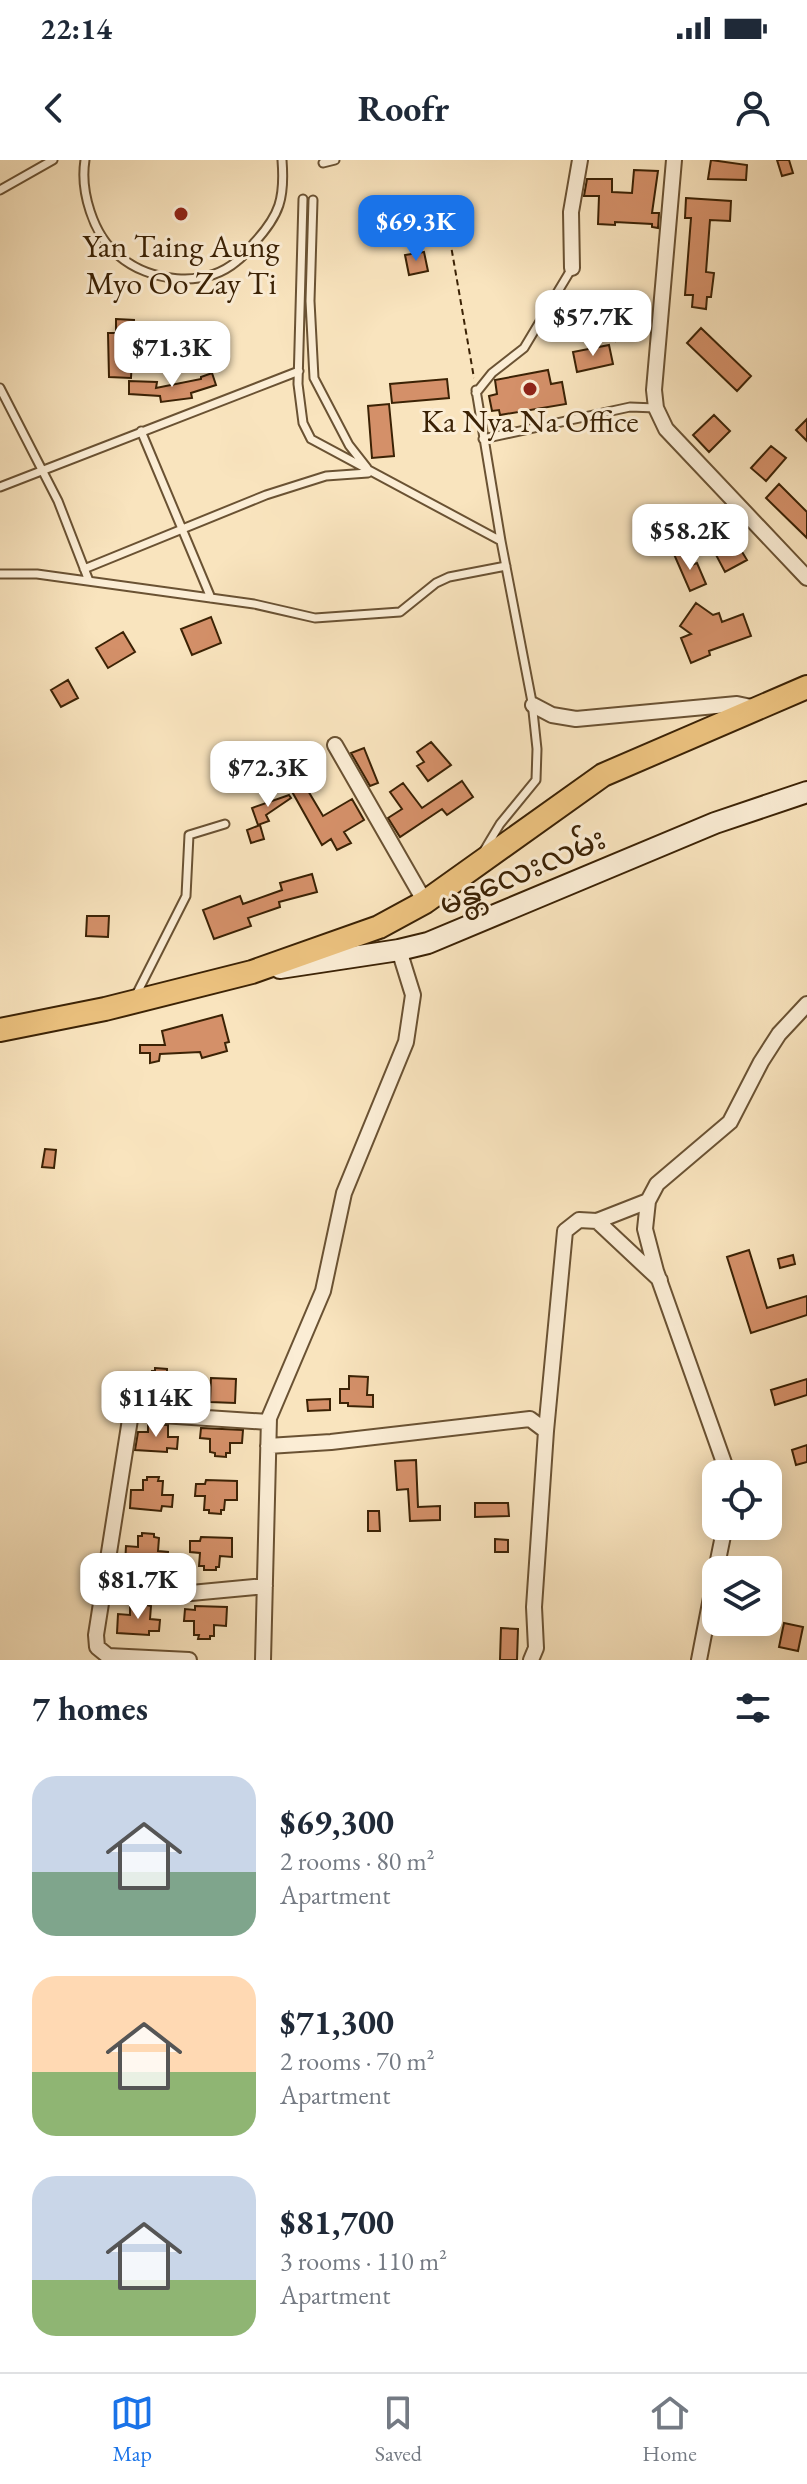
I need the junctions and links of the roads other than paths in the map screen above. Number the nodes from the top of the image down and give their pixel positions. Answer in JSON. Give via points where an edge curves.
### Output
{"nodes":[{"id":1,"x":37,"y":160,"type":"edge"},
{"id":2,"x":53,"y":160,"type":"edge"},
{"id":3,"x":85,"y":160,"type":"edge"},
{"id":4,"x":282,"y":160,"type":"edge"},
{"id":5,"x":335,"y":160,"type":"edge"},
{"id":6,"x":580,"y":160,"type":"edge"},
{"id":7,"x":674,"y":160,"type":"edge"},
{"id":8,"x":323,"y":163,"type":"dead end"},
{"id":9,"x":30,"y":173,"type":"junction"},
{"id":10,"x":0,"y":190,"type":"edge"},
{"id":11,"x":303,"y":199,"type":"dead end"},
{"id":12,"x":313,"y":200,"type":"dead end"},
{"id":13,"x":572,"y":268,"type":"joint"},
{"id":14,"x":299,"y":371,"type":"junction"},
{"id":15,"x":0,"y":388,"type":"edge"},
{"id":16,"x":656,"y":408,"type":"junction"},
{"id":17,"x":141,"y":431,"type":"junction"},
{"id":18,"x":483,"y":439,"type":"junction"},
{"id":19,"x":43,"y":468,"type":"junction"},
{"id":20,"x":370,"y":473,"type":"junction"},
{"id":21,"x":0,"y":487,"type":"edge"},
{"id":22,"x":181,"y":529,"type":"junction"},
{"id":23,"x":501,"y":541,"type":"junction"},
{"id":24,"x":506,"y":566,"type":"junction"},
{"id":25,"x":84,"y":569,"type":"junction"},
{"id":26,"x":0,"y":574,"type":"edge"},
{"id":27,"x":807,"y":578,"type":"edge"},
{"id":28,"x":89,"y":581,"type":"junction"},
{"id":29,"x":211,"y":598,"type":"junction"},
{"id":30,"x":807,"y":687,"type":"edge"},
{"id":31,"x":533,"y":705,"type":"junction"},
{"id":32,"x":760,"y":709,"type":"junction"},
{"id":33,"x":335,"y":745,"type":"dead end"},
{"id":34,"x":807,"y":792,"type":"edge"},
{"id":35,"x":225,"y":824,"type":"dead end"},
{"id":36,"x":472,"y":869,"type":"junction"},
{"id":37,"x":425,"y":902,"type":"junction"},
{"id":38,"x":399,"y":950,"type":"junction"},
{"id":39,"x":252,"y":972,"type":"junction"},
{"id":40,"x":133,"y":1002,"type":"junction"},
{"id":41,"x":807,"y":1004,"type":"edge"},
{"id":42,"x":0,"y":1030,"type":"edge"},
{"id":43,"x":648,"y":1201,"type":"junction"},
{"id":44,"x":597,"y":1221,"type":"junction"},
{"id":45,"x":660,"y":1280,"type":"junction"},
{"id":46,"x":548,"y":1406,"type":"junction"},
{"id":47,"x":530,"y":1419,"type":"junction"},
{"id":48,"x":268,"y":1422,"type":"junction"},
{"id":49,"x":546,"y":1431,"type":"junction"},
{"id":50,"x":268,"y":1446,"type":"junction"},
{"id":51,"x":723,"y":1460,"type":"edge"},
{"id":52,"x":107,"y":1566,"type":"junction"},
{"id":53,"x":265,"y":1586,"type":"junction"},
{"id":54,"x":704,"y":1636,"type":"edge"},
{"id":55,"x":189,"y":1660,"type":"edge"},
{"id":56,"x":263,"y":1660,"type":"edge"},
{"id":57,"x":531,"y":1660,"type":"edge"},
{"id":58,"x":699,"y":1660,"type":"edge"}],
"edges":[{"from":1,"to":9,"type":"lane"},
{"from":2,"to":9,"type":"lane"},
{"from":3,"to":4,"type":"lane","via":[[88,206],[101,237],[118,256],[151,274],[190,280],[237,262],[270,226],[282,202]]},
{"from":5,"to":8,"type":"lane"},
{"from":6,"to":13,"type":"street","via":[[571,212]]},
{"from":7,"to":16,"type":"street"},
{"from":9,"to":10,"type":"lane"},
{"from":11,"to":14,"type":"lane"},
{"from":12,"to":20,"type":"lane","via":[[314,378]]},
{"from":13,"to":18,"type":"lane","via":[[524,348],[476,390]]},
{"from":14,"to":17,"type":"lane"},
{"from":14,"to":20,"type":"lane","via":[[303,423],[311,439]]},
{"from":15,"to":19,"type":"lane"},
{"from":16,"to":18,"type":"lane","via":[[630,407]]},
{"from":16,"to":27,"type":"street","via":[[666,429]]},
{"from":17,"to":19,"type":"lane"},
{"from":17,"to":22,"type":"lane"},
{"from":18,"to":23,"type":"lane"},
{"from":19,"to":21,"type":"lane"},
{"from":19,"to":25,"type":"lane"},
{"from":20,"to":22,"type":"lane","via":[[326,476]]},
{"from":20,"to":23,"type":"lane"},
{"from":22,"to":25,"type":"lane"},
{"from":22,"to":29,"type":"lane"},
{"from":23,"to":24,"type":"lane"},
{"from":24,"to":29,"type":"lane","via":[[449,577],[400,612],[315,618]]},
{"from":24,"to":31,"type":"lane"},
{"from":25,"to":28,"type":"lane"},
{"from":26,"to":28,"type":"lane"},
{"from":28,"to":29,"type":"lane"},
{"from":30,"to":32,"type":"main road"},
{"from":31,"to":32,"type":"street","via":[[576,719],[737,704]]},
{"from":31,"to":36,"type":"lane","via":[[536,780]]},
{"from":32,"to":36,"type":"main road","via":[[603,775]]},
{"from":33,"to":37,"type":"street"},
{"from":34,"to":38,"type":"main road","name":"မန္တလေးလမ်း","via":[[761,805],[428,943]]},
{"from":35,"to":40,"type":"lane","via":[[189,835],[186,896]]},
{"from":36,"to":37,"type":"main road"},
{"from":37,"to":39,"type":"main road","via":[[379,927]]},
{"from":38,"to":39,"type":"main road","name":"မန္တလေးလမ်း"},
{"from":38,"to":48,"type":"street","via":[[413,995],[406,1042],[344,1193],[323,1291]]},
{"from":39,"to":40,"type":"main road"},
{"from":40,"to":42,"type":"main road"},
{"from":41,"to":43,"type":"street","via":[[779,1034],[730,1122],[657,1184]]},
{"from":43,"to":44,"type":"street"},
{"from":43,"to":45,"type":"street","via":[[645,1229]]},
{"from":44,"to":45,"type":"street"},
{"from":44,"to":46,"type":"street","via":[[579,1220],[565,1231]]},
{"from":45,"to":51,"type":"street"},
{"from":46,"to":47,"type":"street"},
{"from":46,"to":49,"type":"street"},
{"from":47,"to":49,"type":"street"},
{"from":47,"to":50,"type":"street"},
{"from":48,"to":50,"type":"street"},
{"from":48,"to":52,"type":"street","via":[[131,1413]]},
{"from":49,"to":57,"type":"street","via":[[536,1648]]},
{"from":50,"to":53,"type":"street"},
{"from":52,"to":53,"type":"street","via":[[137,1591],[191,1593]]},
{"from":52,"to":55,"type":"street","via":[[97,1647],[108,1656]]},
{"from":53,"to":56,"type":"street"},
{"from":54,"to":58,"type":"street"}]}
